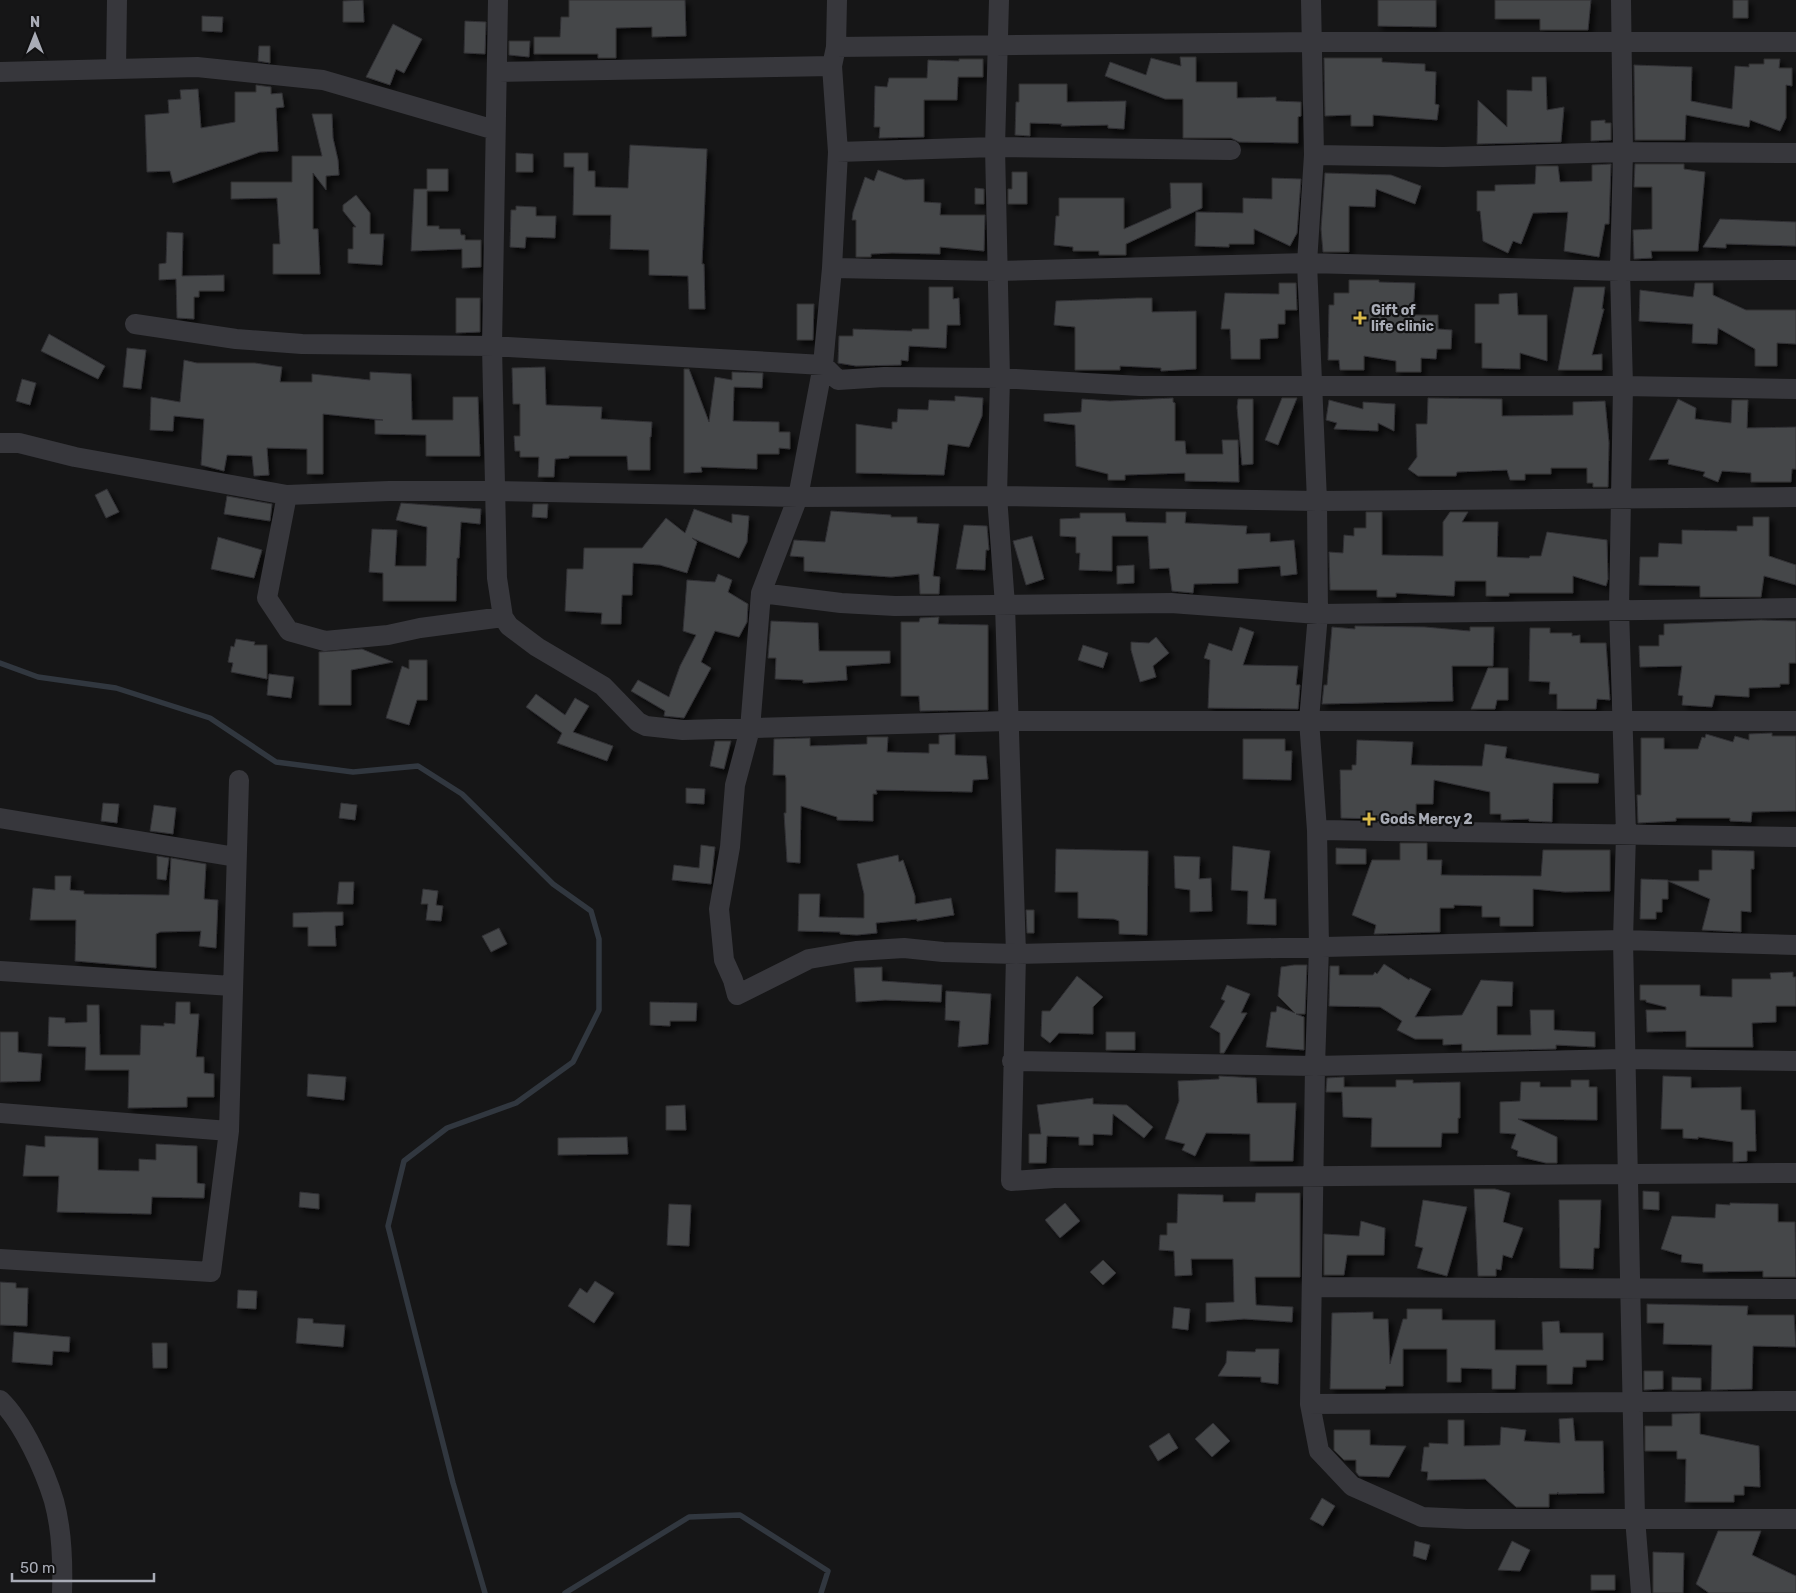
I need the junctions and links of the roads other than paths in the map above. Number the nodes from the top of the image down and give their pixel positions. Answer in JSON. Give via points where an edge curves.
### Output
{"nodes":[{"id":1,"x":117,"y":0,"type":"edge"},
{"id":2,"x":498,"y":0,"type":"edge"},
{"id":3,"x":836,"y":0,"type":"edge"},
{"id":4,"x":999,"y":0,"type":"edge"},
{"id":5,"x":1311,"y":0,"type":"edge"},
{"id":6,"x":1621,"y":0,"type":"edge"},
{"id":7,"x":1623,"y":40,"type":"junction"},
{"id":8,"x":1311,"y":42,"type":"junction"},
{"id":9,"x":1796,"y":42,"type":"edge"},
{"id":10,"x":996,"y":44,"type":"junction"},
{"id":11,"x":834,"y":56,"type":"junction"},
{"id":12,"x":116,"y":69,"type":"junction"},
{"id":13,"x":0,"y":72,"type":"edge"},
{"id":14,"x":498,"y":72,"type":"junction"},
{"id":15,"x":495,"y":130,"type":"junction"},
{"id":16,"x":995,"y":147,"type":"junction"},
{"id":17,"x":1231,"y":150,"type":"dead end"},
{"id":18,"x":838,"y":152,"type":"junction"},
{"id":19,"x":1623,"y":152,"type":"junction"},
{"id":20,"x":1796,"y":153,"type":"edge"},
{"id":21,"x":1314,"y":155,"type":"junction"},
{"id":22,"x":1307,"y":263,"type":"junction"},
{"id":23,"x":832,"y":268,"type":"junction"},
{"id":24,"x":1796,"y":270,"type":"edge"},
{"id":25,"x":997,"y":271,"type":"junction"},
{"id":26,"x":1620,"y":272,"type":"junction"},
{"id":27,"x":135,"y":324,"type":"dead end"},
{"id":28,"x":492,"y":346,"type":"junction"},
{"id":29,"x":823,"y":365,"type":"junction"},
{"id":30,"x":1000,"y":378,"type":"junction"},
{"id":31,"x":1312,"y":385,"type":"junction"},
{"id":32,"x":1624,"y":386,"type":"junction"},
{"id":33,"x":1796,"y":389,"type":"edge"},
{"id":34,"x":0,"y":443,"type":"edge"},
{"id":35,"x":497,"y":491,"type":"junction"},
{"id":36,"x":287,"y":495,"type":"junction"},
{"id":37,"x":997,"y":496,"type":"junction"},
{"id":38,"x":798,"y":497,"type":"junction"},
{"id":39,"x":1796,"y":497,"type":"edge"},
{"id":40,"x":1622,"y":498,"type":"junction"},
{"id":41,"x":1317,"y":501,"type":"junction"},
{"id":42,"x":762,"y":593,"type":"junction"},
{"id":43,"x":1005,"y":605,"type":"junction"},
{"id":44,"x":1796,"y":608,"type":"edge"},
{"id":45,"x":1619,"y":609,"type":"junction"},
{"id":46,"x":1318,"y":614,"type":"junction"},
{"id":47,"x":503,"y":617,"type":"junction"},
{"id":48,"x":1308,"y":720,"type":"junction"},
{"id":49,"x":1796,"y":720,"type":"edge"},
{"id":50,"x":1007,"y":721,"type":"junction"},
{"id":51,"x":1622,"y":721,"type":"junction"},
{"id":52,"x":750,"y":729,"type":"junction"},
{"id":53,"x":239,"y":780,"type":"dead end"},
{"id":54,"x":0,"y":818,"type":"edge"},
{"id":55,"x":1317,"y":830,"type":"junction"},
{"id":56,"x":1626,"y":834,"type":"junction"},
{"id":57,"x":1796,"y":837,"type":"edge"},
{"id":58,"x":236,"y":857,"type":"junction"},
{"id":59,"x":1622,"y":940,"type":"junction"},
{"id":60,"x":1796,"y":945,"type":"edge"},
{"id":61,"x":1319,"y":947,"type":"junction"},
{"id":62,"x":1016,"y":954,"type":"junction"},
{"id":63,"x":0,"y":971,"type":"edge"},
{"id":64,"x":232,"y":986,"type":"junction"},
{"id":65,"x":1624,"y":1059,"type":"junction"},
{"id":66,"x":1012,"y":1061,"type":"junction"},
{"id":67,"x":1796,"y":1061,"type":"edge"},
{"id":68,"x":1315,"y":1066,"type":"junction"},
{"id":69,"x":0,"y":1113,"type":"edge"},
{"id":70,"x":229,"y":1131,"type":"junction"},
{"id":71,"x":1796,"y":1173,"type":"edge"},
{"id":72,"x":1314,"y":1175,"type":"junction"},
{"id":73,"x":1629,"y":1175,"type":"junction"},
{"id":74,"x":0,"y":1259,"type":"edge"},
{"id":75,"x":1312,"y":1287,"type":"junction"},
{"id":76,"x":1631,"y":1288,"type":"junction"},
{"id":77,"x":1796,"y":1289,"type":"edge"},
{"id":78,"x":0,"y":1400,"type":"edge"},
{"id":79,"x":1633,"y":1401,"type":"junction"},
{"id":80,"x":1796,"y":1401,"type":"edge"},
{"id":81,"x":1310,"y":1404,"type":"junction"},
{"id":82,"x":1635,"y":1518,"type":"junction"},
{"id":83,"x":1796,"y":1519,"type":"edge"},
{"id":84,"x":62,"y":1593,"type":"edge"},
{"id":85,"x":1641,"y":1593,"type":"edge"}],
"edges":[{"from":1,"to":12,"type":"street"},
{"from":2,"to":14,"type":"street"},
{"from":3,"to":11,"type":"street"},
{"from":4,"to":10,"type":"street"},
{"from":5,"to":8,"type":"street"},
{"from":6,"to":7,"type":"street"},
{"from":7,"to":8,"type":"street"},
{"from":7,"to":9,"type":"street"},
{"from":7,"to":19,"type":"street"},
{"from":8,"to":10,"type":"street"},
{"from":8,"to":21,"type":"street"},
{"from":10,"to":11,"type":"street"},
{"from":10,"to":16,"type":"street"},
{"from":11,"to":14,"type":"street"},
{"from":11,"to":18,"type":"street"},
{"from":12,"to":13,"type":"street"},
{"from":12,"to":15,"type":"street","via":[[197,66],[323,80]]},
{"from":14,"to":15,"type":"street"},
{"from":15,"to":28,"type":"street"},
{"from":16,"to":17,"type":"street"},
{"from":16,"to":18,"type":"street"},
{"from":16,"to":25,"type":"street"},
{"from":18,"to":23,"type":"street"},
{"from":19,"to":20,"type":"street"},
{"from":19,"to":21,"type":"street","via":[[1443,157]]},
{"from":19,"to":26,"type":"street"},
{"from":21,"to":22,"type":"street"},
{"from":22,"to":25,"type":"street"},
{"from":22,"to":26,"type":"street"},
{"from":22,"to":31,"type":"street"},
{"from":23,"to":25,"type":"street"},
{"from":23,"to":29,"type":"street"},
{"from":24,"to":26,"type":"street"},
{"from":25,"to":30,"type":"street"},
{"from":26,"to":32,"type":"street"},
{"from":27,"to":28,"type":"street","via":[[236,339],[302,344]]},
{"from":28,"to":29,"type":"street"},
{"from":28,"to":35,"type":"street"},
{"from":29,"to":30,"type":"street","via":[[838,380]]},
{"from":29,"to":38,"type":"street"},
{"from":30,"to":31,"type":"street","via":[[1140,386]]},
{"from":30,"to":37,"type":"street"},
{"from":31,"to":32,"type":"street"},
{"from":31,"to":41,"type":"street"},
{"from":32,"to":33,"type":"street"},
{"from":32,"to":40,"type":"street"},
{"from":34,"to":36,"type":"street","via":[[19,443],[75,457]]},
{"from":35,"to":36,"type":"street"},
{"from":35,"to":38,"type":"street"},
{"from":35,"to":47,"type":"street","via":[[497,578]]},
{"from":36,"to":47,"type":"street","via":[[267,598],[289,631],[333,641]]},
{"from":37,"to":38,"type":"street"},
{"from":37,"to":41,"type":"street"},
{"from":37,"to":43,"type":"street"},
{"from":38,"to":42,"type":"street"},
{"from":39,"to":40,"type":"street"},
{"from":40,"to":41,"type":"street"},
{"from":40,"to":45,"type":"street"},
{"from":41,"to":46,"type":"street"},
{"from":42,"to":43,"type":"street","via":[[896,606]]},
{"from":42,"to":52,"type":"street"},
{"from":43,"to":46,"type":"street","via":[[1171,603]]},
{"from":43,"to":50,"type":"street"},
{"from":44,"to":45,"type":"street"},
{"from":45,"to":46,"type":"street"},
{"from":45,"to":51,"type":"street"},
{"from":46,"to":48,"type":"street"},
{"from":47,"to":52,"type":"street","via":[[509,626],[537,647],[603,686],[638,722],[646,726],[683,730]]},
{"from":48,"to":50,"type":"street"},
{"from":48,"to":51,"type":"street"},
{"from":48,"to":55,"type":"street"},
{"from":49,"to":51,"type":"street"},
{"from":50,"to":52,"type":"street"},
{"from":50,"to":62,"type":"street"},
{"from":51,"to":56,"type":"street"},
{"from":52,"to":62,"type":"street","via":[[735,785],[730,847],[719,909],[724,960],[737,995],[809,960],[856,951],[904,948]]},
{"from":53,"to":58,"type":"street"},
{"from":54,"to":58,"type":"street"},
{"from":55,"to":56,"type":"street"},
{"from":55,"to":61,"type":"street"},
{"from":56,"to":57,"type":"street"},
{"from":56,"to":59,"type":"street"},
{"from":58,"to":64,"type":"street"},
{"from":59,"to":60,"type":"street"},
{"from":59,"to":61,"type":"street"},
{"from":59,"to":65,"type":"street"},
{"from":61,"to":62,"type":"street"},
{"from":61,"to":68,"type":"street"},
{"from":62,"to":66,"type":"street"},
{"from":63,"to":64,"type":"street"},
{"from":64,"to":70,"type":"street"},
{"from":65,"to":67,"type":"street"},
{"from":65,"to":68,"type":"street"},
{"from":65,"to":73,"type":"street"},
{"from":66,"to":68,"type":"street"},
{"from":66,"to":72,"type":"street","via":[[1010,1181]]},
{"from":68,"to":72,"type":"street"},
{"from":69,"to":70,"type":"street"},
{"from":70,"to":74,"type":"street","via":[[211,1272]]},
{"from":71,"to":73,"type":"street"},
{"from":72,"to":73,"type":"street"},
{"from":72,"to":75,"type":"street"},
{"from":73,"to":76,"type":"street"},
{"from":75,"to":76,"type":"street"},
{"from":75,"to":81,"type":"street"},
{"from":76,"to":77,"type":"street"},
{"from":76,"to":79,"type":"street"},
{"from":78,"to":84,"type":"street","via":[[32,1448],[54,1502],[63,1564]]},
{"from":79,"to":80,"type":"street"},
{"from":79,"to":81,"type":"street"},
{"from":79,"to":82,"type":"street"},
{"from":81,"to":82,"type":"street","via":[[1319,1451],[1352,1486],[1422,1517]]},
{"from":82,"to":83,"type":"street"},
{"from":82,"to":85,"type":"street"}]}
